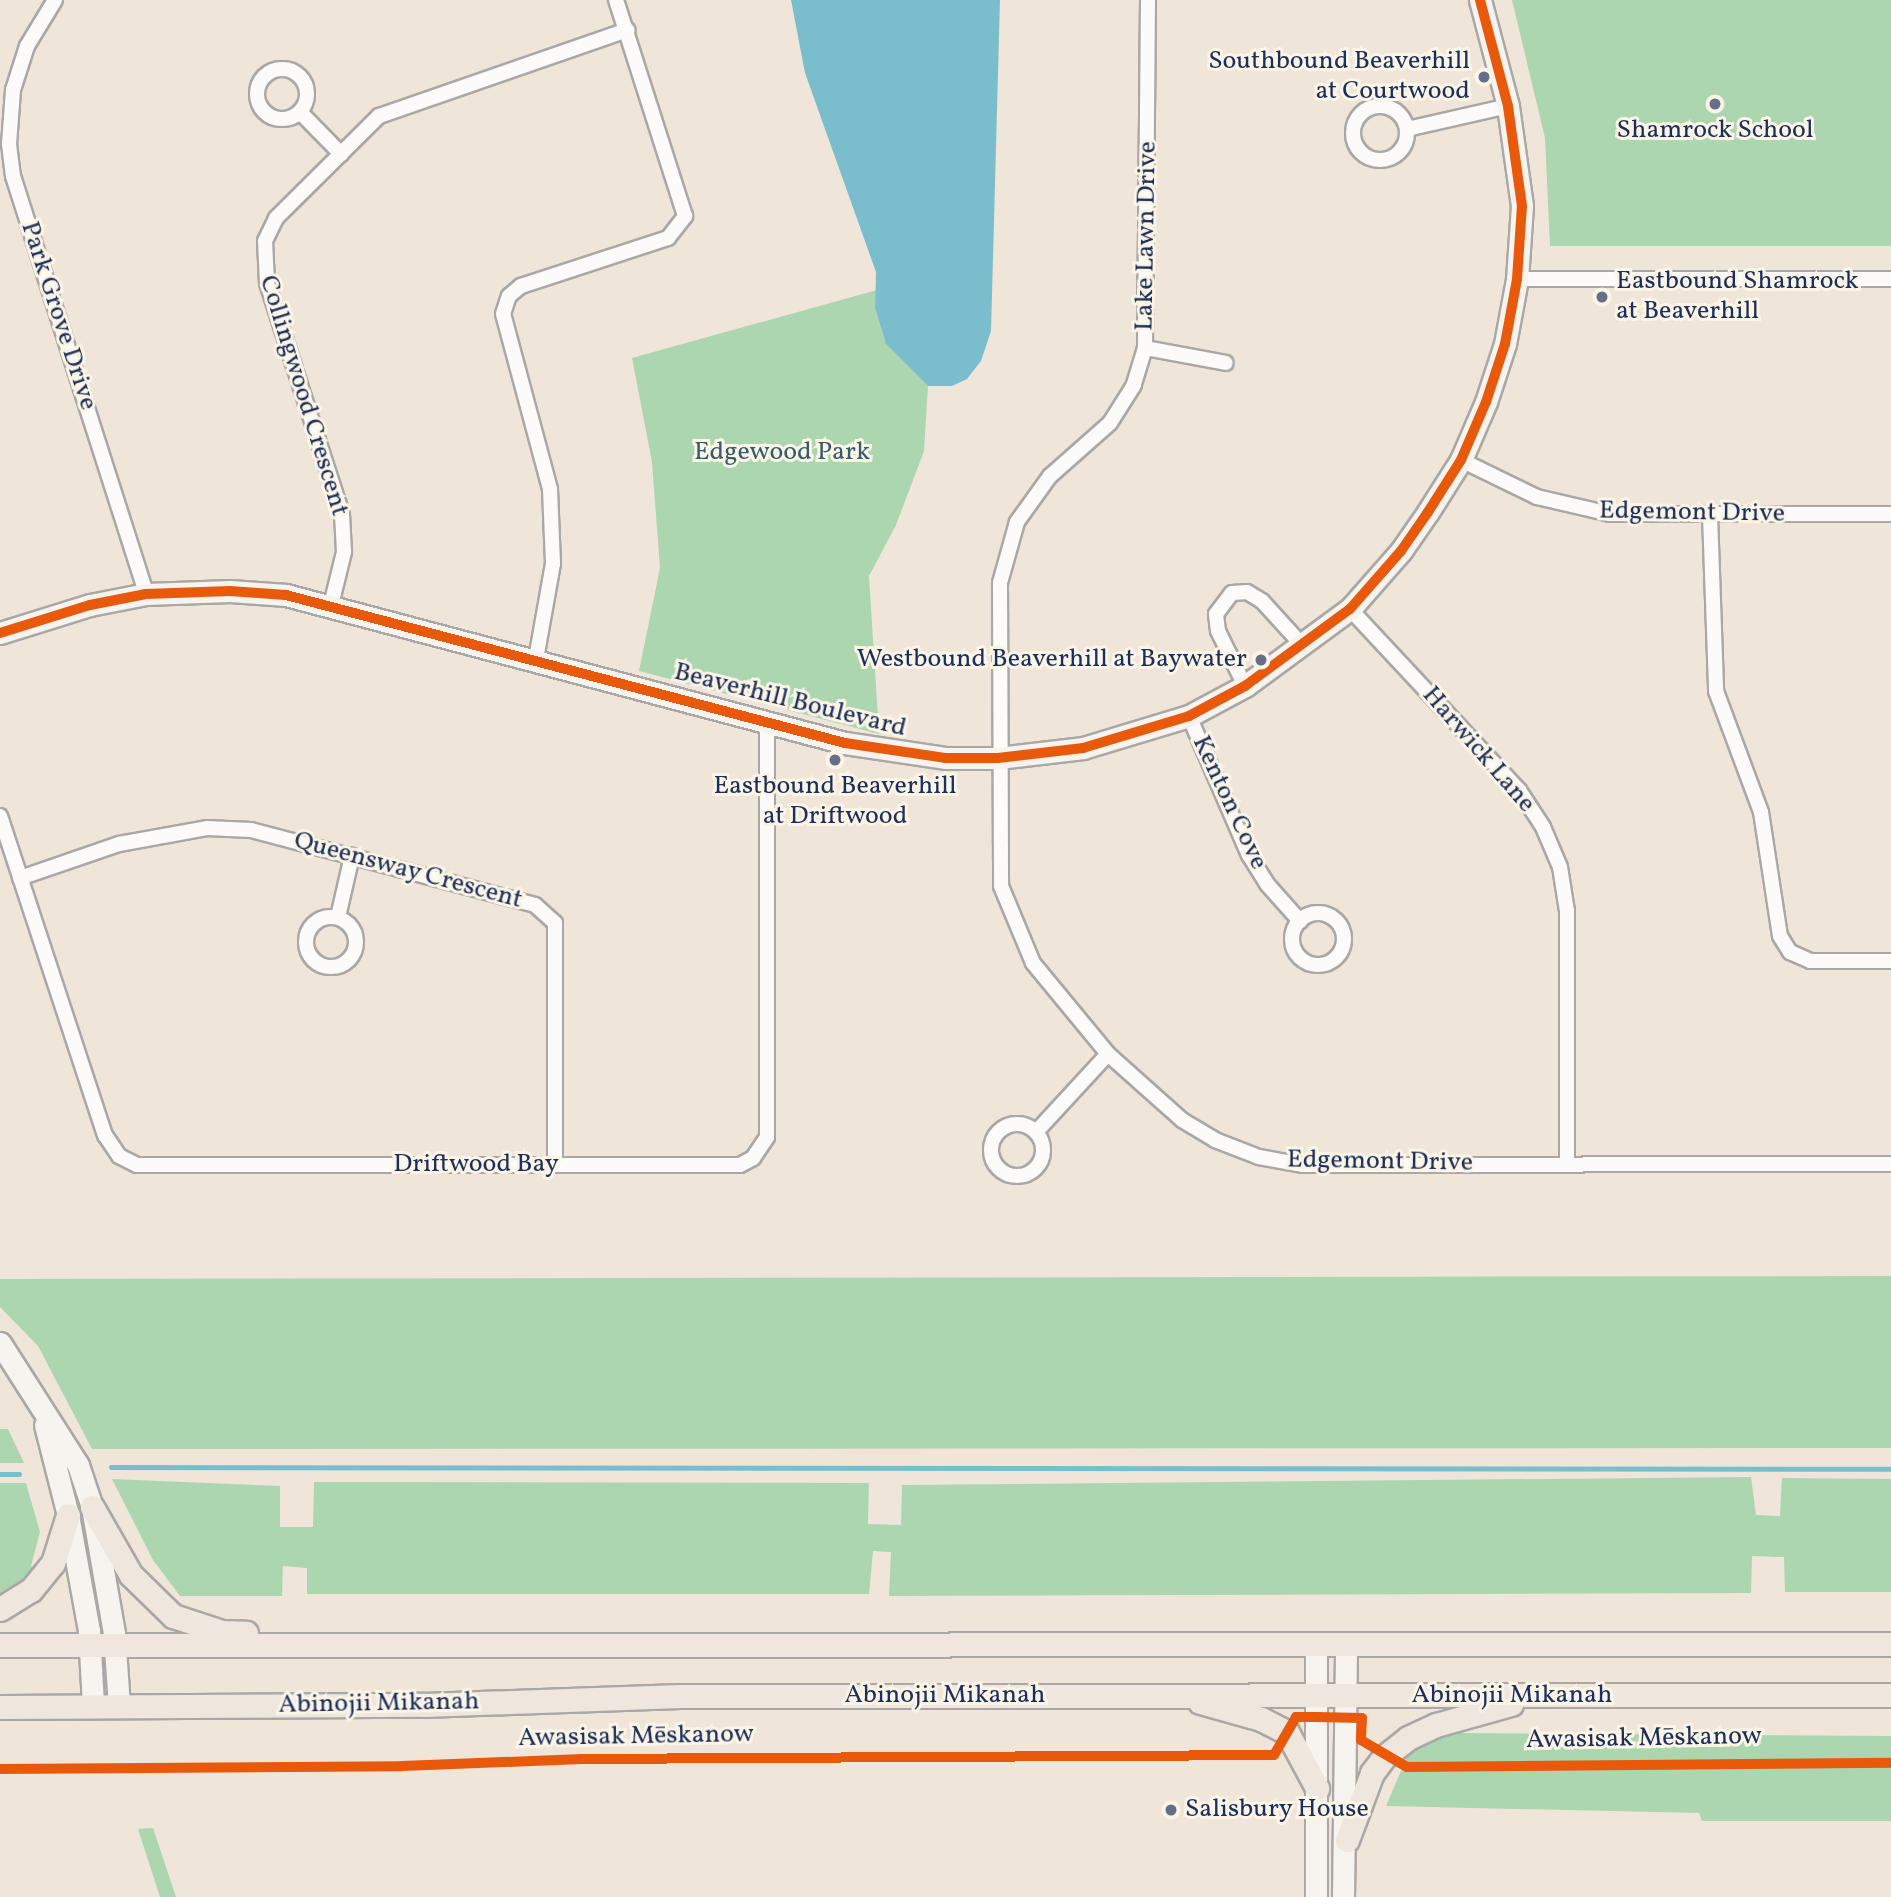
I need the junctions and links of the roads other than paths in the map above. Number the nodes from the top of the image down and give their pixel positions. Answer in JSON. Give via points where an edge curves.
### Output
{"nodes":[{"id":1,"x":55,"y":0,"type":"edge"},
{"id":2,"x":616,"y":0,"type":"edge"},
{"id":3,"x":1148,"y":0,"type":"edge"},
{"id":4,"x":1480,"y":0,"type":"edge"},
{"id":5,"x":628,"y":30,"type":"junction"},
{"id":6,"x":1508,"y":106,"type":"junction"},
{"id":7,"x":300,"y":111,"type":"dead end"},
{"id":8,"x":1407,"y":129,"type":"dead end"},
{"id":9,"x":341,"y":154,"type":"junction"},
{"id":10,"x":1517,"y":279,"type":"junction"},
{"id":11,"x":1891,"y":279,"type":"edge"},
{"id":12,"x":1145,"y":348,"type":"junction"},
{"id":13,"x":1226,"y":363,"type":"dead end"},
{"id":14,"x":1461,"y":460,"type":"junction"},
{"id":15,"x":1891,"y":514,"type":"edge"},
{"id":16,"x":1710,"y":515,"type":"junction"},
{"id":17,"x":146,"y":594,"type":"junction"},
{"id":18,"x":331,"y":605,"type":"junction"},
{"id":19,"x":1350,"y":608,"type":"junction"},
{"id":20,"x":0,"y":633,"type":"edge"},
{"id":21,"x":1303,"y":646,"type":"junction"},
{"id":22,"x":536,"y":659,"type":"junction"},
{"id":23,"x":1245,"y":686,"type":"junction"},
{"id":24,"x":1189,"y":716,"type":"junction"},
{"id":25,"x":767,"y":721,"type":"junction"},
{"id":26,"x":998,"y":758,"type":"junction"},
{"id":27,"x":0,"y":816,"type":"edge"},
{"id":28,"x":352,"y":856,"type":"junction"},
{"id":29,"x":20,"y":878,"type":"junction"},
{"id":30,"x":338,"y":917,"type":"dead end"},
{"id":31,"x":1300,"y":920,"type":"dead end"},
{"id":32,"x":1891,"y":961,"type":"edge"},
{"id":33,"x":1108,"y":1054,"type":"junction"},
{"id":34,"x":1036,"y":1132,"type":"dead end"},
{"id":35,"x":1567,"y":1164,"type":"junction"},
{"id":36,"x":1891,"y":1164,"type":"edge"},
{"id":37,"x":555,"y":1165,"type":"junction"},
{"id":38,"x":0,"y":1343,"type":"edge"},
{"id":39,"x":39,"y":1403,"type":"junction"},
{"id":40,"x":92,"y":1507,"type":"junction"},
{"id":41,"x":68,"y":1515,"type":"junction"},
{"id":42,"x":0,"y":1608,"type":"edge"},
{"id":43,"x":1316,"y":1644,"type":"junction"},
{"id":44,"x":1346,"y":1644,"type":"junction"},
{"id":45,"x":1891,"y":1644,"type":"edge"},
{"id":46,"x":0,"y":1645,"type":"edge"},
{"id":47,"x":90,"y":1646,"type":"junction"},
{"id":48,"x":114,"y":1646,"type":"junction"},
{"id":49,"x":314,"y":1646,"type":"junction"},
{"id":50,"x":1180,"y":1695,"type":"junction"},
{"id":51,"x":1316,"y":1695,"type":"junction"},
{"id":52,"x":1346,"y":1695,"type":"junction"},
{"id":53,"x":1891,"y":1695,"type":"edge"},
{"id":54,"x":1542,"y":1697,"type":"junction"},
{"id":55,"x":93,"y":1706,"type":"junction"},
{"id":56,"x":119,"y":1706,"type":"junction"},
{"id":57,"x":0,"y":1707,"type":"edge"},
{"id":58,"x":1317,"y":1788,"type":"junction"},
{"id":59,"x":1347,"y":1840,"type":"junction"},
{"id":60,"x":1316,"y":1897,"type":"edge"},
{"id":61,"x":1343,"y":1897,"type":"edge"}],
"edges":[{"from":1,"to":17,"type":"street","name":"Park Grove Drive","via":[[27,46],[13,90],[9,144],[13,177]]},
{"from":2,"to":5,"type":"street"},
{"from":3,"to":12,"type":"street","name":"Lake Lawn Drive"},
{"from":4,"to":6,"type":"street","name":"Beaverhill Boulevard"},
{"from":5,"to":9,"type":"street","name":"Collingwood Crescent","via":[[397,107],[379,116]]},
{"from":5,"to":22,"type":"street","via":[[685,216],[668,238],[521,286],[509,296],[503,314],[550,489],[553,564]]},
{"from":6,"to":8,"type":"street"},
{"from":6,"to":10,"type":"street","name":"Beaverhill Boulevard","via":[[1522,206]]},
{"from":7,"to":9,"type":"street"},
{"from":9,"to":18,"type":"street","name":"Collingwood Crescent","via":[[276,218],[265,242],[263,263],[342,514],[344,552]]},
{"from":10,"to":11,"type":"street"},
{"from":10,"to":14,"type":"street","name":"Beaverhill Boulevard","via":[[1505,344]]},
{"from":12,"to":13,"type":"street"},
{"from":12,"to":26,"type":"street","name":"Lake Lawn Drive","via":[[1134,385],[1114,418],[1034,494],[1008,546],[1000,583]]},
{"from":14,"to":16,"type":"street","name":"Edgemont Drive","via":[[1537,497],[1572,508],[1610,514]]},
{"from":14,"to":19,"type":"street","name":"Beaverhill Boulevard","via":[[1401,551]]},
{"from":15,"to":16,"type":"street","name":"Edgemont Drive"},
{"from":16,"to":32,"type":"street","via":[[1716,691],[1760,812],[1780,936],[1790,952],[1810,961]]},
{"from":17,"to":18,"type":"street","name":"Beaverhill Boulevard","via":[[230,591],[286,595]]},
{"from":17,"to":20,"type":"street","name":"Beaverhill Boulevard","via":[[90,605]]},
{"from":18,"to":22,"type":"street","name":"Beaverhill Boulevard"},
{"from":19,"to":21,"type":"street","name":"Beaverhill Boulevard"},
{"from":19,"to":35,"type":"street","name":"Harwick Lane","via":[[1520,790],[1544,827],[1560,867],[1567,912]]},
{"from":21,"to":23,"type":"street","name":"Beaverhill Boulevard"},
{"from":21,"to":23,"type":"street","via":[[1262,601],[1247,592],[1232,593],[1216,614],[1218,631]]},
{"from":22,"to":25,"type":"street","name":"Beaverhill Boulevard"},
{"from":23,"to":24,"type":"street","name":"Beaverhill Boulevard"},
{"from":24,"to":26,"type":"street","name":"Beaverhill Boulevard","via":[[1083,748]]},
{"from":24,"to":31,"type":"street","name":"Kenton Cove","via":[[1250,855]]},
{"from":25,"to":26,"type":"street","name":"Beaverhill Boulevard","via":[[901,754]]},
{"from":25,"to":37,"type":"street","name":"Driftwood Bay","via":[[767,1125],[763,1147],[740,1165]]},
{"from":26,"to":33,"type":"street","name":"Edgemont Drive","via":[[1001,886],[1014,927],[1032,963]]},
{"from":27,"to":29,"type":"street","name":"Driftwood Bay"},
{"from":28,"to":29,"type":"street","name":"Queensway Crescent","via":[[251,830],[207,828],[120,844]]},
{"from":28,"to":30,"type":"street"},
{"from":28,"to":37,"type":"street","name":"Queensway Crescent","via":[[535,905],[553,917]]},
{"from":29,"to":37,"type":"street","name":"Driftwood Bay","via":[[105,1135],[119,1156],[137,1165]]},
{"from":33,"to":34,"type":"street"},
{"from":33,"to":35,"type":"street","name":"Edgemont Drive","via":[[1182,1120],[1215,1140],[1259,1157],[1303,1165]]},
{"from":35,"to":36,"type":"street","name":"Edgemont Drive"},
{"from":38,"to":39,"type":"street"},
{"from":39,"to":40,"type":"street","via":[[78,1465]]},
{"from":39,"to":41,"type":"street"},
{"from":40,"to":48,"type":"street"},
{"from":40,"to":49,"type":"main road","via":[[131,1575],[173,1616],[222,1632],[254,1633]]},
{"from":41,"to":42,"type":"main road","via":[[53,1563],[31,1590]]},
{"from":41,"to":47,"type":"street"},
{"from":43,"to":44,"type":"main road","name":"Abinojii Mikanah"},
{"from":43,"to":49,"type":"main road","name":"Abinojii Mikanah"},
{"from":43,"to":51,"type":"street"},
{"from":44,"to":45,"type":"main road","name":"Abinojii Mikanah"},
{"from":44,"to":52,"type":"street"},
{"from":46,"to":47,"type":"main road","name":"Abinojii Mikanah"},
{"from":47,"to":48,"type":"main road","name":"Abinojii Mikanah"},
{"from":47,"to":55,"type":"street"},
{"from":48,"to":49,"type":"main road","name":"Abinojii Mikanah"},
{"from":48,"to":56,"type":"street"},
{"from":50,"to":51,"type":"main road","name":"Abinojii Mikanah"},
{"from":50,"to":56,"type":"main road","name":"Abinojii Mikanah","via":[[680,1696]]},
{"from":50,"to":58,"type":"main road","via":[[1261,1718],[1287,1731]]},
{"from":51,"to":52,"type":"main road","name":"Abinojii Mikanah"},
{"from":51,"to":58,"type":"street"},
{"from":52,"to":54,"type":"main road","name":"Abinojii Mikanah"},
{"from":52,"to":59,"type":"street"},
{"from":53,"to":54,"type":"main road","name":"Abinojii Mikanah"},
{"from":54,"to":59,"type":"main road","via":[[1436,1725],[1408,1738],[1373,1773]]},
{"from":55,"to":56,"type":"main road","name":"Abinojii Mikanah"},
{"from":55,"to":57,"type":"main road","name":"Abinojii Mikanah"},
{"from":58,"to":60,"type":"street"},
{"from":59,"to":61,"type":"street"}]}
